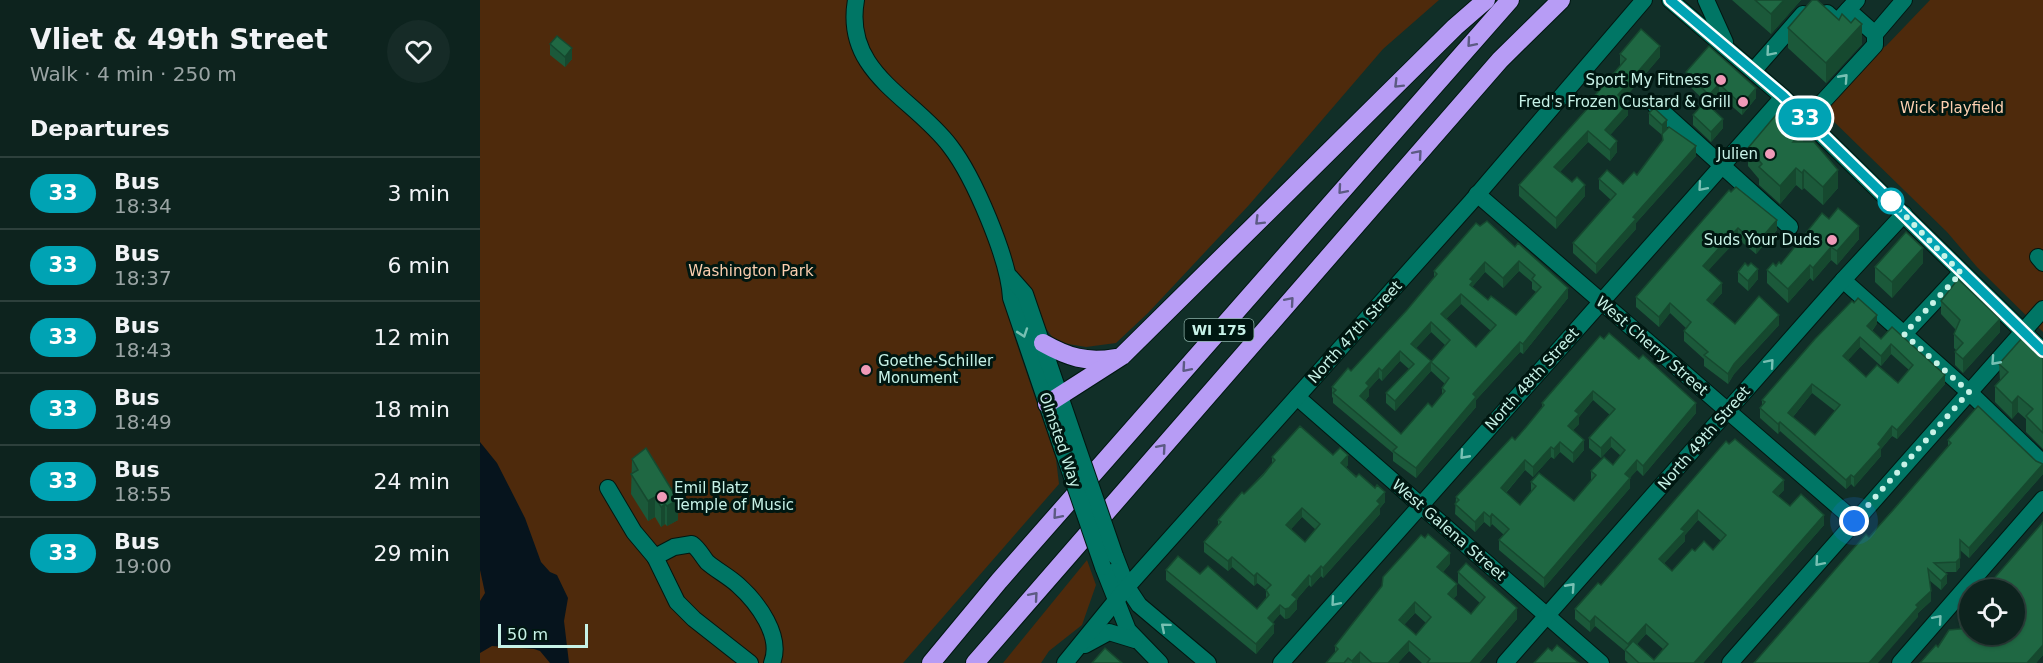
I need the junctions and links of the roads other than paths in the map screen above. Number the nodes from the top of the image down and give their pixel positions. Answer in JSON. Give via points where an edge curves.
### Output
{"nodes":[{"id":1,"x":856,"y":0,"type":"edge"},
{"id":2,"x":1486,"y":0,"type":"edge"},
{"id":3,"x":1510,"y":0,"type":"edge"},
{"id":4,"x":1561,"y":0,"type":"edge"},
{"id":5,"x":1644,"y":0,"type":"edge"},
{"id":6,"x":1670,"y":0,"type":"edge"},
{"id":7,"x":1706,"y":0,"type":"edge"},
{"id":8,"x":1904,"y":0,"type":"edge"},
{"id":9,"x":1853,"y":5,"type":"edge"},
{"id":10,"x":1875,"y":34,"type":"junction"},
{"id":11,"x":1728,"y":48,"type":"junction"},
{"id":12,"x":1754,"y":70,"type":"junction"},
{"id":13,"x":1783,"y":96,"type":"junction"},
{"id":14,"x":1655,"y":105,"type":"dead end"},
{"id":15,"x":1807,"y":119,"type":"junction"},
{"id":16,"x":1721,"y":164,"type":"junction"},
{"id":17,"x":1477,"y":194,"type":"junction"},
{"id":18,"x":1904,"y":214,"type":"junction"},
{"id":19,"x":1790,"y":227,"type":"dead end"},
{"id":20,"x":1961,"y":273,"type":"junction"},
{"id":21,"x":1010,"y":277,"type":"junction"},
{"id":22,"x":1843,"y":280,"type":"junction"},
{"id":23,"x":1601,"y":302,"type":"junction"},
{"id":24,"x":2043,"y":309,"type":"edge"},
{"id":25,"x":2022,"y":331,"type":"junction"},
{"id":26,"x":1904,"y":334,"type":"junction"},
{"id":27,"x":1043,"y":343,"type":"junction"},
{"id":28,"x":2043,"y":351,"type":"edge"},
{"id":29,"x":1122,"y":356,"type":"junction"},
{"id":30,"x":1969,"y":392,"type":"junction"},
{"id":31,"x":1297,"y":397,"type":"junction"},
{"id":32,"x":1054,"y":400,"type":"junction"},
{"id":33,"x":1727,"y":411,"type":"junction"},
{"id":34,"x":2043,"y":463,"type":"edge"},
{"id":35,"x":608,"y":488,"type":"dead end"},
{"id":36,"x":2043,"y":499,"type":"edge"},
{"id":37,"x":1420,"y":504,"type":"junction"},
{"id":38,"x":1854,"y":521,"type":"junction"},
{"id":39,"x":656,"y":556,"type":"junction"},
{"id":40,"x":1109,"y":561,"type":"junction"},
{"id":41,"x":1127,"y":587,"type":"junction"},
{"id":42,"x":1114,"y":602,"type":"junction"},
{"id":43,"x":1547,"y":615,"type":"junction"},
{"id":44,"x":996,"y":640,"type":"junction"},
{"id":45,"x":1136,"y":641,"type":"junction"},
{"id":46,"x":1069,"y":658,"type":"edge"},
{"id":47,"x":750,"y":663,"type":"edge"},
{"id":48,"x":772,"y":663,"type":"edge"},
{"id":49,"x":930,"y":663,"type":"edge"},
{"id":50,"x":975,"y":663,"type":"edge"},
{"id":51,"x":981,"y":663,"type":"edge"},
{"id":52,"x":1160,"y":663,"type":"edge"},
{"id":53,"x":1208,"y":663,"type":"edge"},
{"id":54,"x":1281,"y":663,"type":"edge"},
{"id":55,"x":1505,"y":663,"type":"edge"},
{"id":56,"x":1601,"y":663,"type":"edge"},
{"id":57,"x":1730,"y":663,"type":"edge"},
{"id":58,"x":1900,"y":663,"type":"edge"}],
"edges":[{"from":1,"to":21,"type":"street","name":"Olmsted Way","via":[[854,20],[860,49],[874,72],[950,146],[973,186]]},
{"from":2,"to":29,"type":"highway","one_way":true},
{"from":3,"to":49,"type":"highway","number":"WI 175","one_way":true},
{"from":44,"to":4,"type":"highway","number":"WI 175","one_way":true,"via":[[1500,60]]},
{"from":5,"to":17,"type":"street","name":"North 47th Street"},
{"from":6,"to":11,"type":"street"},
{"from":7,"to":11,"type":"street"},
{"from":8,"to":10,"type":"street"},
{"from":9,"to":10,"type":"street"},
{"from":9,"to":12,"type":"street","one_way":true,"via":[[1838,22],[1814,2]]},
{"from":15,"to":10,"type":"street","one_way":true,"via":[[1875,45]]},
{"from":11,"to":12,"type":"street"},
{"from":12,"to":13,"type":"street"},
{"from":13,"to":15,"type":"street"},
{"from":13,"to":16,"type":"street","name":"North 48th Street"},
{"from":14,"to":16,"type":"street"},
{"from":15,"to":18,"type":"street"},
{"from":16,"to":19,"type":"street"},
{"from":16,"to":23,"type":"street","name":"North 48th Street","one_way":true},
{"from":17,"to":23,"type":"street","name":"West Cherry Street"},
{"from":17,"to":31,"type":"street","name":"North 47th Street"},
{"from":18,"to":20,"type":"street"},
{"from":18,"to":22,"type":"street","name":"North 49th Street"},
{"from":20,"to":25,"type":"street"},
{"from":20,"to":26,"type":"street"},
{"from":21,"to":27,"type":"street","name":"Olmsted Way","via":[[1025,294]]},
{"from":21,"to":32,"type":"street","name":"Olmsted Way","one_way":true,"via":[[1011,298]]},
{"from":22,"to":26,"type":"street"},
{"from":33,"to":22,"type":"street","name":"North 49th Street","one_way":true},
{"from":23,"to":33,"type":"street","name":"West Cherry Street"},
{"from":23,"to":37,"type":"street","name":"North 48th Street","one_way":true},
{"from":24,"to":25,"type":"street"},
{"from":25,"to":28,"type":"street"},
{"from":25,"to":30,"type":"street","one_way":true},
{"from":26,"to":30,"type":"street"},
{"from":27,"to":29,"type":"highway","via":[[1068,357],[1083,360]]},
{"from":27,"to":32,"type":"street","name":"Olmsted Way"},
{"from":29,"to":32,"type":"highway"},
{"from":30,"to":34,"type":"street"},
{"from":30,"to":38,"type":"street"},
{"from":31,"to":37,"type":"street","name":"West Galena Street"},
{"from":31,"to":41,"type":"street","name":"North 47th Street"},
{"from":32,"to":40,"type":"street","name":"Olmsted Way","bridge":true},
{"from":33,"to":38,"type":"street","name":"West Cherry Street"},
{"from":43,"to":33,"type":"street","name":"North 49th Street","one_way":true},
{"from":35,"to":39,"type":"street","via":[[634,532]]},
{"from":58,"to":36,"type":"street","one_way":true},
{"from":37,"to":43,"type":"street","name":"West Galena Street"},
{"from":37,"to":54,"type":"street","name":"North 48th Street","one_way":true},
{"from":38,"to":57,"type":"street","one_way":true},
{"from":39,"to":47,"type":"street","via":[[677,602]]},
{"from":39,"to":48,"type":"street","via":[[692,544],[707,562],[739,586],[762,613],[772,636]]},
{"from":40,"to":41,"type":"street","name":"Olmsted Way"},
{"from":40,"to":42,"type":"street","name":"Olmsted Way"},
{"from":41,"to":42,"type":"street","name":"North 47th Street"},
{"from":53,"to":41,"type":"street","name":"Olmsted Way","one_way":true,"via":[[1139,605]]},
{"from":42,"to":45,"type":"street","name":"Olmsted Way"},
{"from":42,"to":46,"type":"street","name":"North 47th Street"},
{"from":43,"to":55,"type":"street","name":"North 49th Street"},
{"from":43,"to":56,"type":"street","name":"West Galena Street"},
{"from":44,"to":50,"type":"highway","number":"WI 175"},
{"from":44,"to":51,"type":"highway"},
{"from":45,"to":46,"type":"street","via":[[1109,632],[1093,638]]},
{"from":45,"to":52,"type":"street"}]}
